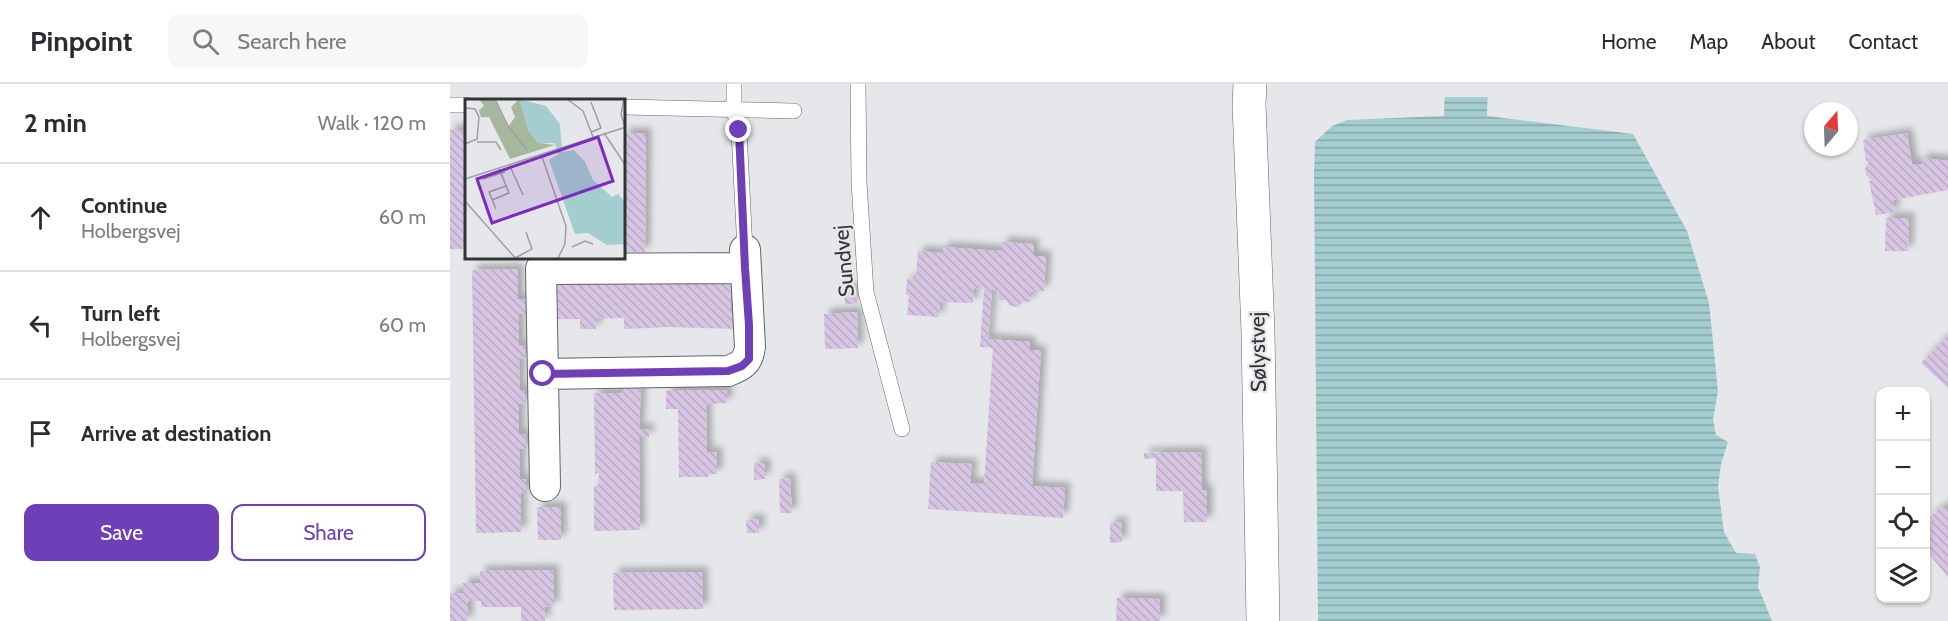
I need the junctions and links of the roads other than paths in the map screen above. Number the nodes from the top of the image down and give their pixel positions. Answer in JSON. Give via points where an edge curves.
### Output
{"nodes":[{"id":1,"x":734,"y":84,"type":"edge"},
{"id":2,"x":858,"y":84,"type":"edge"},
{"id":3,"x":1250,"y":84,"type":"edge"},
{"id":4,"x":626,"y":106,"type":"edge"},
{"id":5,"x":734,"y":110,"type":"junction"},
{"id":6,"x":794,"y":111,"type":"dead end"},
{"id":7,"x":745,"y":259,"type":"junction"},
{"id":8,"x":543,"y":374,"type":"junction"},
{"id":9,"x":902,"y":429,"type":"dead end"},
{"id":10,"x":545,"y":486,"type":"dead end"},
{"id":11,"x":1263,"y":621,"type":"edge"}],
"edges":[{"from":1,"to":5,"type":"lane"},
{"from":2,"to":9,"type":"lane","name":"Sundvej","via":[[866,292]]},
{"from":3,"to":11,"type":"street","name":"Sølystvej"},
{"from":4,"to":5,"type":"lane"},
{"from":5,"to":6,"type":"lane"},
{"from":5,"to":7,"type":"lane","via":[[739,130]]},
{"from":7,"to":8,"type":"street","via":[[541,269]]},
{"from":7,"to":8,"type":"street","via":[[750,347],[749,359],[742,366],[728,371]]},
{"from":8,"to":10,"type":"street"}]}
